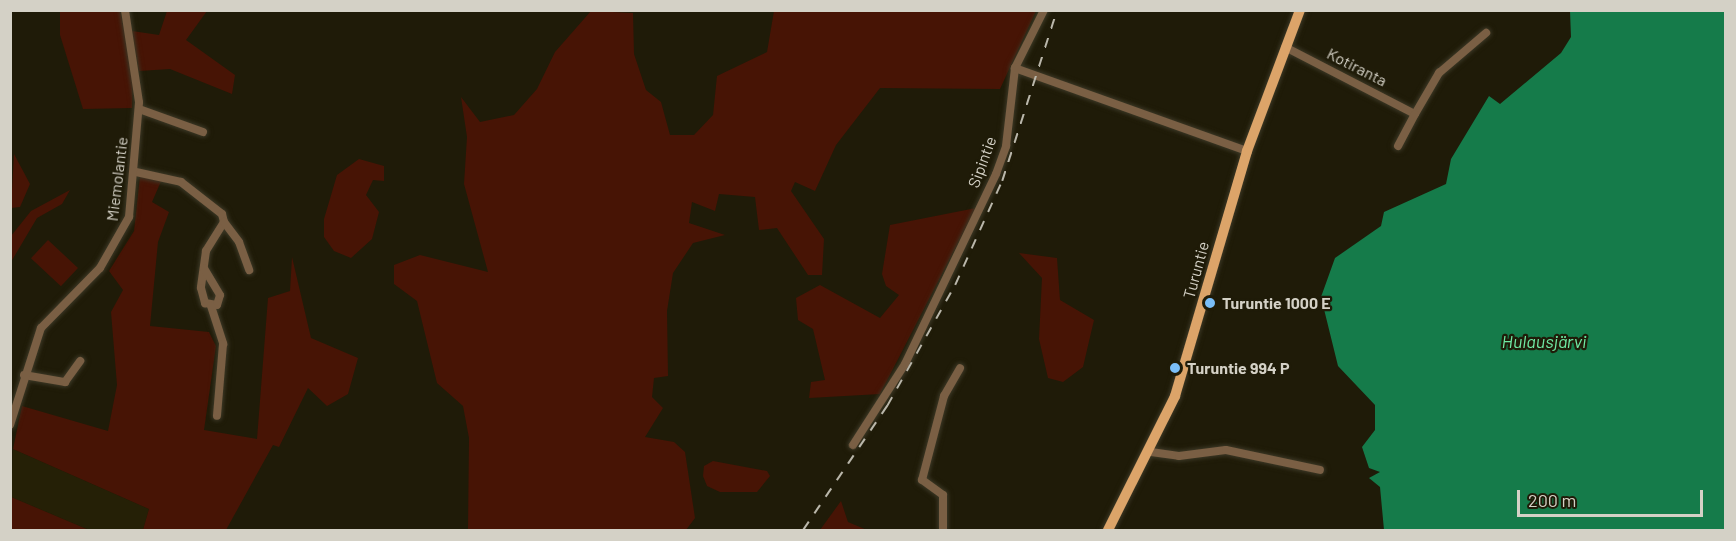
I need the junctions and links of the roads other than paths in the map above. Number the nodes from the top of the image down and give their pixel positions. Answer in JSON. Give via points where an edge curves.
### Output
{"nodes":[{"id":1,"x":125,"y":10,"type":"edge"},
{"id":2,"x":1044,"y":10,"type":"edge"},
{"id":3,"x":1300,"y":10,"type":"edge"},
{"id":4,"x":1486,"y":33,"type":"dead end"},
{"id":5,"x":1285,"y":47,"type":"junction"},
{"id":6,"x":1015,"y":68,"type":"junction"},
{"id":7,"x":139,"y":109,"type":"junction"},
{"id":8,"x":1415,"y":114,"type":"junction"},
{"id":9,"x":203,"y":132,"type":"dead end"},
{"id":10,"x":1398,"y":146,"type":"dead end"},
{"id":11,"x":1247,"y":151,"type":"junction"},
{"id":12,"x":136,"y":172,"type":"junction"},
{"id":13,"x":224,"y":222,"type":"junction"},
{"id":14,"x":204,"y":268,"type":"junction"},
{"id":15,"x":249,"y":270,"type":"dead end"},
{"id":16,"x":211,"y":306,"type":"junction"},
{"id":17,"x":80,"y":361,"type":"dead end"},
{"id":18,"x":960,"y":368,"type":"dead end"},
{"id":19,"x":24,"y":375,"type":"junction"},
{"id":20,"x":217,"y":416,"type":"dead end"},
{"id":21,"x":11,"y":422,"type":"edge"},
{"id":22,"x":853,"y":445,"type":"dead end"},
{"id":23,"x":1151,"y":452,"type":"junction"},
{"id":24,"x":1320,"y":470,"type":"dead end"},
{"id":25,"x":943,"y":531,"type":"edge"},
{"id":26,"x":1108,"y":531,"type":"edge"}],
"edges":[{"from":1,"to":7,"type":"street","name":"Miemolantie"},
{"from":2,"to":6,"type":"street","name":"Sipintie"},
{"from":3,"to":5,"type":"main road","name":"Turuntie"},
{"from":4,"to":8,"type":"street","via":[[1439,73]]},
{"from":5,"to":8,"type":"street","name":"Kotiranta"},
{"from":5,"to":11,"type":"main road","name":"Turuntie"},
{"from":6,"to":11,"type":"street"},
{"from":6,"to":22,"type":"street","name":"Sipintie","via":[[1006,146],[996,174],[905,364]]},
{"from":7,"to":9,"type":"street"},
{"from":7,"to":12,"type":"street","name":"Miemolantie"},
{"from":8,"to":10,"type":"street"},
{"from":11,"to":23,"type":"main road","name":"Turuntie","via":[[1175,396]]},
{"from":12,"to":13,"type":"street","via":[[181,182],[217,208]]},
{"from":12,"to":19,"type":"street","name":"Miemolantie","via":[[125,232],[100,268],[41,328]]},
{"from":13,"to":14,"type":"street","via":[[206,251]]},
{"from":13,"to":15,"type":"street","via":[[239,242]]},
{"from":14,"to":16,"type":"street","via":[[202,298]]},
{"from":14,"to":16,"type":"street","via":[[220,295],[218,305]]},
{"from":16,"to":20,"type":"street","via":[[223,344]]},
{"from":17,"to":19,"type":"street","via":[[65,382]]},
{"from":18,"to":25,"type":"street","via":[[944,396],[922,480],[941,492]]},
{"from":19,"to":21,"type":"street","name":"Miemolantie"},
{"from":23,"to":24,"type":"street","via":[[1179,456],[1226,450]]},
{"from":23,"to":26,"type":"main road","name":"Turuntie"}]}
